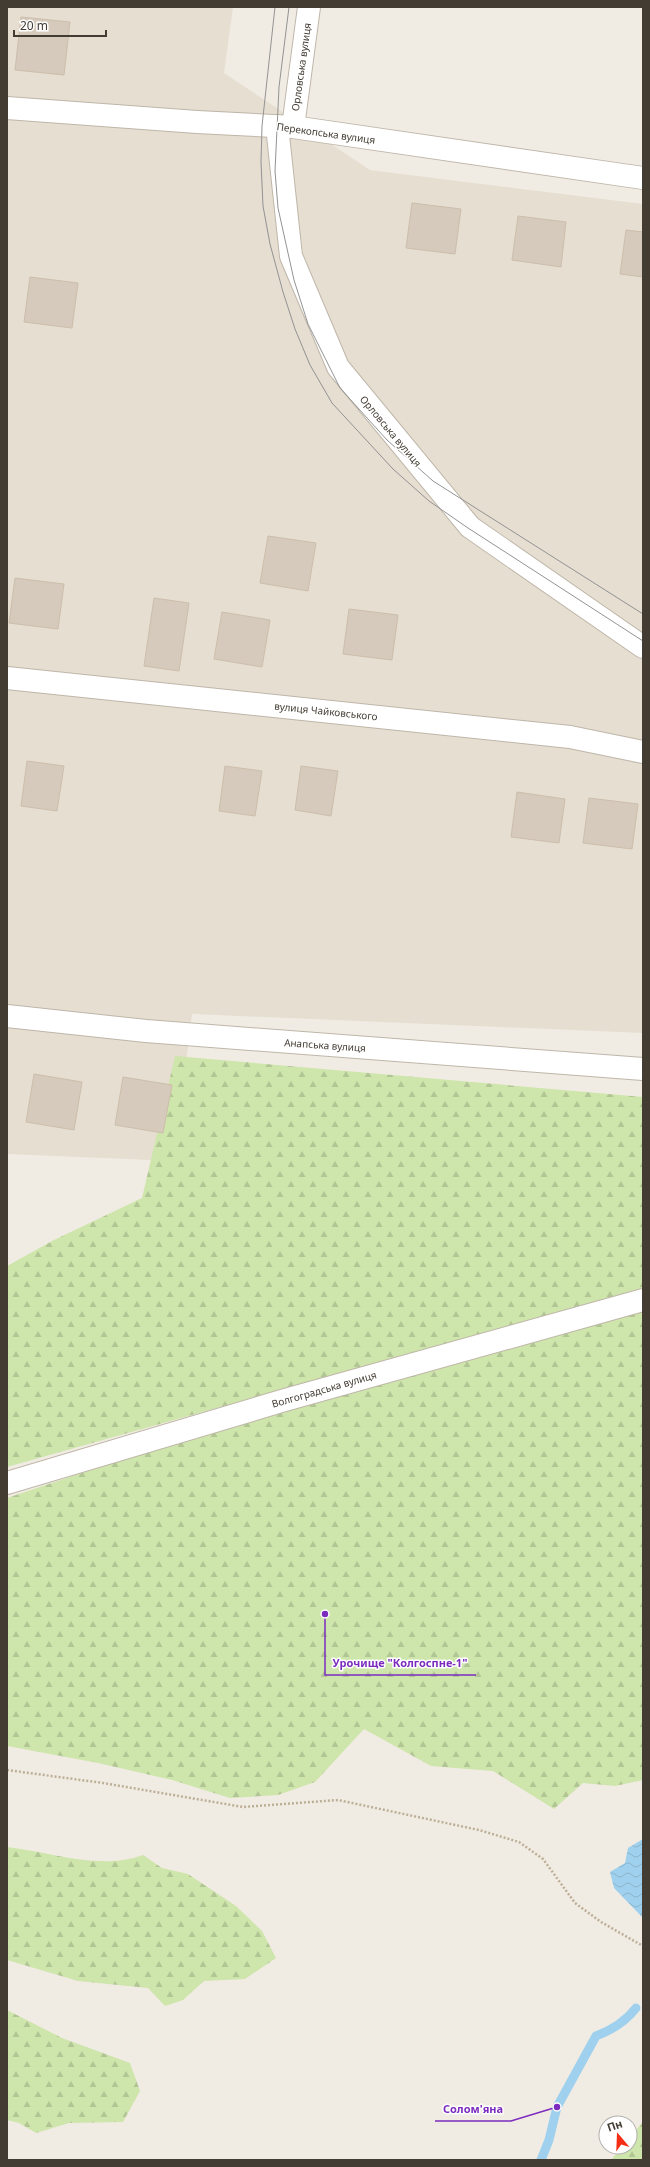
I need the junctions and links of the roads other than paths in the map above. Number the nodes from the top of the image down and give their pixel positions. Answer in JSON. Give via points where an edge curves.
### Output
{"nodes":[{"id":1,"x":309,"y":7,"type":"edge"},
{"id":2,"x":7,"y":108,"type":"edge"},
{"id":3,"x":285,"y":127,"type":"junction"},
{"id":4,"x":643,"y":178,"type":"edge"},
{"id":5,"x":643,"y":647,"type":"edge"},
{"id":6,"x":7,"y":678,"type":"edge"},
{"id":7,"x":643,"y":752,"type":"edge"},
{"id":8,"x":7,"y":1016,"type":"edge"},
{"id":9,"x":643,"y":1069,"type":"edge"},
{"id":10,"x":643,"y":1300,"type":"edge"},
{"id":11,"x":7,"y":1483,"type":"edge"}],
"edges":[{"from":1,"to":3,"type":"street","name":"Орловська вулиця"},
{"from":2,"to":3,"type":"street","name":"Перекопська вулиця"},
{"from":3,"to":4,"type":"street","name":"Перекопська вулиця"},
{"from":3,"to":5,"type":"street","name":"Орловська вулиця","via":[[291,256],[338,367],[470,527]]},
{"from":6,"to":7,"type":"street","name":"вулиця Чайковського","via":[[570,737]]},
{"from":8,"to":9,"type":"street","name":"Анапська вулиця","via":[[146,1031]]},
{"from":10,"to":11,"type":"street","name":"Волгоградська вулиця","via":[[285,1400]]}]}
